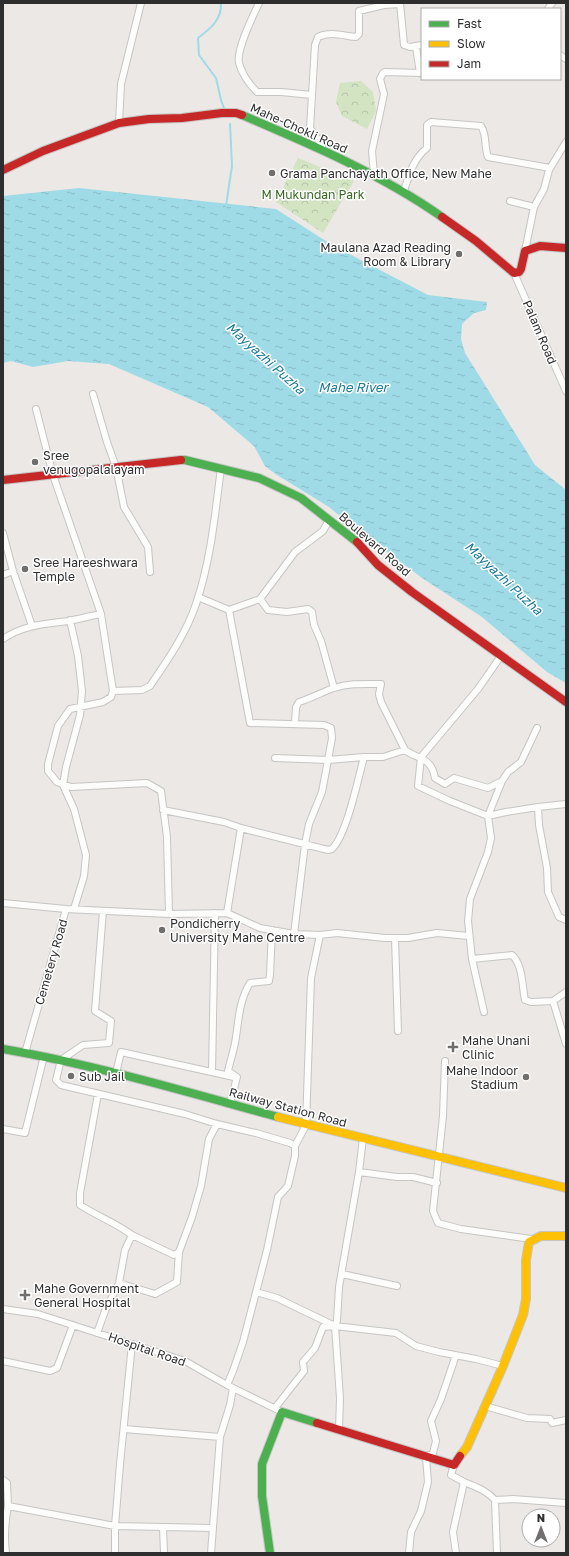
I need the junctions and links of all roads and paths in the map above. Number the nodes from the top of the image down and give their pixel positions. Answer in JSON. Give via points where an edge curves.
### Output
{"nodes":[{"id":1,"x":141,"y":3,"type":"edge"},
{"id":2,"x":259,"y":3,"type":"edge"},
{"id":3,"x":400,"y":3,"type":"edge"},
{"id":4,"x":419,"y":46,"type":"edge"},
{"id":5,"x":421,"y":73,"type":"edge"},
{"id":6,"x":312,"y":95,"type":"junction"},
{"id":7,"x":119,"y":123,"type":"junction"},
{"id":8,"x":566,"y":142,"type":"edge"},
{"id":9,"x":322,"y":150,"type":"junction"},
{"id":10,"x":550,"y":168,"type":"junction"},
{"id":11,"x":3,"y":170,"type":"edge"},
{"id":12,"x":374,"y":175,"type":"junction"},
{"id":13,"x":404,"y":191,"type":"junction"},
{"id":14,"x":510,"y":201,"type":"dead end"},
{"id":15,"x":534,"y":207,"type":"junction"},
{"id":16,"x":566,"y":248,"type":"edge"},
{"id":17,"x":525,"y":251,"type":"junction"},
{"id":18,"x":514,"y":273,"type":"junction"},
{"id":19,"x":566,"y":391,"type":"edge"},
{"id":20,"x":93,"y":394,"type":"dead end"},
{"id":21,"x":36,"y":409,"type":"dead end"},
{"id":22,"x":116,"y":467,"type":"junction"},
{"id":23,"x":221,"y":468,"type":"junction"},
{"id":24,"x":53,"y":474,"type":"junction"},
{"id":25,"x":3,"y":480,"type":"edge"},
{"id":26,"x":329,"y":520,"type":"junction"},
{"id":27,"x":3,"y":533,"type":"edge"},
{"id":28,"x":13,"y":571,"type":"junction"},
{"id":29,"x":150,"y":572,"type":"dead end"},
{"id":30,"x":3,"y":576,"type":"edge"},
{"id":31,"x":198,"y":597,"type":"junction"},
{"id":32,"x":260,"y":599,"type":"junction"},
{"id":33,"x":228,"y":610,"type":"junction"},
{"id":34,"x":102,"y":614,"type":"junction"},
{"id":35,"x":70,"y":620,"type":"junction"},
{"id":36,"x":32,"y":626,"type":"junction"},
{"id":37,"x":3,"y":639,"type":"edge"},
{"id":38,"x":501,"y":656,"type":"junction"},
{"id":39,"x":334,"y":688,"type":"junction"},
{"id":40,"x":114,"y":691,"type":"junction"},
{"id":41,"x":566,"y":702,"type":"edge"},
{"id":42,"x":81,"y":707,"type":"junction"},
{"id":43,"x":295,"y":723,"type":"junction"},
{"id":44,"x":537,"y":728,"type":"dead end"},
{"id":45,"x":404,"y":750,"type":"junction"},
{"id":46,"x":364,"y":757,"type":"junction"},
{"id":47,"x":421,"y":757,"type":"junction"},
{"id":48,"x":275,"y":758,"type":"dead end"},
{"id":49,"x":328,"y":760,"type":"junction"},
{"id":50,"x":502,"y":781,"type":"junction"},
{"id":51,"x":63,"y":785,"type":"junction"},
{"id":52,"x":566,"y":804,"type":"edge"},
{"id":53,"x":538,"y":807,"type":"junction"},
{"id":54,"x":164,"y":810,"type":"junction"},
{"id":55,"x":488,"y":816,"type":"junction"},
{"id":56,"x":240,"y":828,"type":"junction"},
{"id":57,"x":305,"y":844,"type":"junction"},
{"id":58,"x":3,"y":903,"type":"edge"},
{"id":59,"x":66,"y":909,"type":"junction"},
{"id":60,"x":74,"y":909,"type":"junction"},
{"id":61,"x":103,"y":911,"type":"junction"},
{"id":62,"x":215,"y":913,"type":"junction"},
{"id":63,"x":227,"y":913,"type":"junction"},
{"id":64,"x":169,"y":914,"type":"junction"},
{"id":65,"x":566,"y":920,"type":"edge"},
{"id":66,"x":272,"y":930,"type":"junction"},
{"id":67,"x":294,"y":934,"type":"junction"},
{"id":68,"x":320,"y":935,"type":"junction"},
{"id":69,"x":469,"y":936,"type":"junction"},
{"id":70,"x":395,"y":938,"type":"junction"},
{"id":71,"x":472,"y":959,"type":"junction"},
{"id":72,"x":566,"y":992,"type":"edge"},
{"id":73,"x":553,"y":1001,"type":"junction"},
{"id":74,"x":484,"y":1012,"type":"dead end"},
{"id":75,"x":398,"y":1031,"type":"dead end"},
{"id":76,"x":566,"y":1044,"type":"edge"},
{"id":77,"x":3,"y":1049,"type":"edge"},
{"id":78,"x":25,"y":1052,"type":"junction"},
{"id":79,"x":44,"y":1056,"type":"junction"},
{"id":80,"x":61,"y":1060,"type":"junction"},
{"id":81,"x":445,"y":1061,"type":"dead end"},
{"id":82,"x":116,"y":1072,"type":"junction"},
{"id":83,"x":212,"y":1072,"type":"junction"},
{"id":84,"x":237,"y":1077,"type":"junction"},
{"id":85,"x":98,"y":1094,"type":"junction"},
{"id":86,"x":230,"y":1104,"type":"junction"},
{"id":87,"x":216,"y":1124,"type":"junction"},
{"id":88,"x":306,"y":1125,"type":"junction"},
{"id":89,"x":3,"y":1129,"type":"edge"},
{"id":90,"x":362,"y":1138,"type":"junction"},
{"id":91,"x":295,"y":1146,"type":"junction"},
{"id":92,"x":438,"y":1156,"type":"junction"},
{"id":93,"x":359,"y":1172,"type":"junction"},
{"id":94,"x":437,"y":1183,"type":"junction"},
{"id":95,"x":566,"y":1188,"type":"edge"},
{"id":96,"x":132,"y":1234,"type":"junction"},
{"id":97,"x":566,"y":1236,"type":"edge"},
{"id":98,"x":531,"y":1239,"type":"junction"},
{"id":99,"x":179,"y":1252,"type":"junction"},
{"id":100,"x":342,"y":1274,"type":"junction"},
{"id":101,"x":119,"y":1283,"type":"junction"},
{"id":102,"x":397,"y":1286,"type":"dead end"},
{"id":103,"x":256,"y":1292,"type":"junction"},
{"id":104,"x":3,"y":1309,"type":"edge"},
{"id":105,"x":73,"y":1325,"type":"junction"},
{"id":106,"x":335,"y":1326,"type":"junction"},
{"id":107,"x":97,"y":1333,"type":"junction"},
{"id":108,"x":132,"y":1344,"type":"junction"},
{"id":109,"x":456,"y":1355,"type":"junction"},
{"id":110,"x":3,"y":1361,"type":"edge"},
{"id":111,"x":503,"y":1366,"type":"junction"},
{"id":112,"x":227,"y":1385,"type":"junction"},
{"id":113,"x":233,"y":1388,"type":"junction"},
{"id":114,"x":485,"y":1406,"type":"junction"},
{"id":115,"x":278,"y":1410,"type":"junction"},
{"id":116,"x":566,"y":1420,"type":"edge"},
{"id":117,"x":124,"y":1429,"type":"junction"},
{"id":118,"x":339,"y":1430,"type":"junction"},
{"id":119,"x":220,"y":1437,"type":"junction"},
{"id":120,"x":426,"y":1457,"type":"junction"},
{"id":121,"x":454,"y":1465,"type":"junction"},
{"id":122,"x":3,"y":1480,"type":"edge"},
{"id":123,"x":464,"y":1482,"type":"junction"},
{"id":124,"x":495,"y":1500,"type":"junction"},
{"id":125,"x":566,"y":1503,"type":"edge"},
{"id":126,"x":8,"y":1506,"type":"junction"},
{"id":127,"x":4,"y":1519,"type":"edge"},
{"id":128,"x":115,"y":1526,"type":"junction"},
{"id":129,"x":163,"y":1527,"type":"junction"},
{"id":130,"x":212,"y":1528,"type":"junction"},
{"id":131,"x":6,"y":1553,"type":"edge"},
{"id":132,"x":115,"y":1553,"type":"edge"},
{"id":133,"x":164,"y":1553,"type":"edge"},
{"id":134,"x":211,"y":1553,"type":"edge"},
{"id":135,"x":270,"y":1553,"type":"edge"},
{"id":136,"x":409,"y":1553,"type":"edge"},
{"id":137,"x":456,"y":1553,"type":"edge"},
{"id":138,"x":497,"y":1553,"type":"edge"}],
"edges":[{"from":1,"to":7,"type":"street","via":[[121,84]]},
{"from":2,"to":6,"type":"street","via":[[242,42],[239,61],[248,82],[257,92]]},
{"from":3,"to":4,"type":"street","via":[[404,45]]},
{"from":3,"to":6,"type":"street","via":[[360,11],[359,34],[356,36],[326,34],[318,37],[315,45]]},
{"from":4,"to":5,"type":"street"},
{"from":5,"to":12,"type":"street","via":[[385,72],[380,79],[384,94],[372,151]]},
{"from":6,"to":9,"type":"street","via":[[310,128],[322,145]]},
{"from":7,"to":9,"type":"street","name":"Mahe-Chokli Road","via":[[236,113]]},
{"from":7,"to":11,"type":"street","name":"Mahe-Chokli Road","via":[[43,151]]},
{"from":8,"to":10,"type":"street"},
{"from":9,"to":12,"type":"street","name":"Mahe-Chokli Road"},
{"from":10,"to":13,"type":"street","via":[[488,157],[484,130],[481,126],[431,122],[427,125],[427,148],[414,163]]},
{"from":10,"to":15,"type":"street","via":[[544,189]]},
{"from":12,"to":13,"type":"street","name":"Mahe-Chokli Road"},
{"from":13,"to":18,"type":"street","name":"Mahe-Chokli Road","via":[[476,241]]},
{"from":14,"to":15,"type":"street"},
{"from":15,"to":17,"type":"street"},
{"from":16,"to":17,"type":"street","via":[[537,246]]},
{"from":17,"to":18,"type":"street","via":[[521,269]]},
{"from":18,"to":19,"type":"street","name":"Palam Road"},
{"from":20,"to":22,"type":"street","via":[[106,442]]},
{"from":21,"to":24,"type":"street"},
{"from":22,"to":23,"type":"street","name":"Boulevard Road","via":[[185,460]]},
{"from":22,"to":24,"type":"street","name":"Boulevard Road"},
{"from":22,"to":29,"type":"street","via":[[124,507],[148,547]]},
{"from":23,"to":26,"type":"street","name":"Boulevard Road","via":[[259,478],[301,498]]},
{"from":23,"to":31,"type":"street","via":[[208,563]]},
{"from":24,"to":25,"type":"street","name":"Boulevard Road"},
{"from":24,"to":34,"type":"street"},
{"from":26,"to":32,"type":"street","via":[[323,531],[295,552]]},
{"from":26,"to":38,"type":"street","name":"Boulevard Road","via":[[354,538],[378,565],[412,592]]},
{"from":27,"to":28,"type":"street"},
{"from":28,"to":30,"type":"street"},
{"from":28,"to":36,"type":"street"},
{"from":31,"to":33,"type":"street"},
{"from":31,"to":40,"type":"street","via":[[180,638],[150,686],[142,690]]},
{"from":32,"to":33,"type":"street"},
{"from":32,"to":39,"type":"street","via":[[268,610],[287,612],[308,609],[312,612]]},
{"from":33,"to":43,"type":"street","via":[[250,723]]},
{"from":34,"to":35,"type":"street"},
{"from":34,"to":40,"type":"street"},
{"from":35,"to":36,"type":"street"},
{"from":35,"to":42,"type":"street","via":[[81,673]]},
{"from":36,"to":37,"type":"street","via":[[18,630]]},
{"from":38,"to":41,"type":"street","name":"Boulevard Road"},
{"from":38,"to":47,"type":"street","via":[[478,689]]},
{"from":39,"to":43,"type":"street","via":[[299,702],[296,707]]},
{"from":39,"to":45,"type":"street","via":[[380,684],[381,702]]},
{"from":40,"to":42,"type":"street","via":[[111,697],[103,702]]},
{"from":42,"to":51,"type":"street"},
{"from":42,"to":51,"type":"street","via":[[70,710],[58,726],[48,764],[50,775]]},
{"from":43,"to":49,"type":"street","via":[[324,725],[331,728]]},
{"from":44,"to":50,"type":"street","via":[[521,762],[508,772]]},
{"from":45,"to":46,"type":"street","via":[[383,756]]},
{"from":45,"to":47,"type":"street"},
{"from":46,"to":49,"type":"street"},
{"from":46,"to":57,"type":"street","via":[[349,811],[340,838],[334,847],[328,850]]},
{"from":47,"to":50,"type":"street","via":[[433,768],[434,778],[445,784],[454,778],[488,788]]},
{"from":47,"to":55,"type":"street","via":[[418,786]]},
{"from":48,"to":49,"type":"street"},
{"from":49,"to":57,"type":"street","via":[[322,792],[312,814]]},
{"from":50,"to":55,"type":"street"},
{"from":51,"to":54,"type":"street","via":[[71,787],[147,783],[161,791]]},
{"from":51,"to":60,"type":"street","via":[[74,809],[86,855],[84,876]]},
{"from":52,"to":53,"type":"street"},
{"from":53,"to":55,"type":"street"},
{"from":53,"to":65,"type":"street","via":[[548,892],[559,917]]},
{"from":54,"to":56,"type":"street","via":[[224,822]]},
{"from":54,"to":64,"type":"street"},
{"from":55,"to":69,"type":"street","via":[[491,838],[470,900]]},
{"from":56,"to":57,"type":"street"},
{"from":56,"to":63,"type":"street"},
{"from":57,"to":67,"type":"street"},
{"from":58,"to":59,"type":"street","name":"Cemetery Road"},
{"from":59,"to":60,"type":"street"},
{"from":59,"to":78,"type":"street","name":"Cemetery Road"},
{"from":60,"to":61,"type":"street"},
{"from":61,"to":64,"type":"street"},
{"from":61,"to":80,"type":"street","via":[[95,1011],[111,1021],[109,1043],[83,1045]]},
{"from":62,"to":63,"type":"street"},
{"from":62,"to":64,"type":"street"},
{"from":62,"to":83,"type":"street"},
{"from":63,"to":66,"type":"street","via":[[260,928]]},
{"from":66,"to":67,"type":"street"},
{"from":66,"to":84,"type":"street","via":[[270,976],[268,981],[250,983],[238,1017],[228,1071]]},
{"from":67,"to":68,"type":"street"},
{"from":68,"to":70,"type":"street","via":[[337,933]]},
{"from":68,"to":88,"type":"street","via":[[311,978]]},
{"from":69,"to":70,"type":"street","via":[[437,933]]},
{"from":69,"to":71,"type":"street"},
{"from":70,"to":75,"type":"street"},
{"from":71,"to":73,"type":"street","via":[[512,955],[519,965],[525,1000]]},
{"from":71,"to":74,"type":"street"},
{"from":72,"to":73,"type":"street"},
{"from":73,"to":76,"type":"street"},
{"from":77,"to":78,"type":"street","name":"Railway Station Road"},
{"from":78,"to":79,"type":"street","name":"Railway Station Road"},
{"from":79,"to":80,"type":"street","name":"Railway Station Road"},
{"from":79,"to":89,"type":"street","via":[[25,1133]]},
{"from":80,"to":82,"type":"street","name":"Railway Station Road"},
{"from":80,"to":85,"type":"street","via":[[56,1080],[61,1085]]},
{"from":81,"to":92,"type":"street","via":[[443,1116]]},
{"from":82,"to":83,"type":"street","via":[[122,1052]]},
{"from":82,"to":86,"type":"street","name":"Railway Station Road"},
{"from":83,"to":84,"type":"street"},
{"from":84,"to":86,"type":"street"},
{"from":85,"to":87,"type":"street","via":[[185,1114]]},
{"from":85,"to":96,"type":"street","via":[[80,1192],[80,1205]]},
{"from":86,"to":88,"type":"street","name":"Railway Station Road"},
{"from":87,"to":91,"type":"street","via":[[256,1133]]},
{"from":87,"to":99,"type":"street","via":[[209,1139],[201,1186]]},
{"from":88,"to":90,"type":"street","name":"Railway Station Road"},
{"from":88,"to":91,"type":"street"},
{"from":90,"to":92,"type":"street","name":"Railway Station Road"},
{"from":90,"to":93,"type":"street"},
{"from":91,"to":103,"type":"street","via":[[288,1186],[278,1196]]},
{"from":92,"to":94,"type":"street"},
{"from":92,"to":95,"type":"street","name":"Railway Station Road"},
{"from":93,"to":94,"type":"street","via":[[413,1177]]},
{"from":93,"to":100,"type":"street"},
{"from":94,"to":98,"type":"street","via":[[433,1211],[438,1223],[461,1229]]},
{"from":96,"to":99,"type":"street","via":[[174,1255]]},
{"from":96,"to":101,"type":"street","via":[[125,1250]]},
{"from":97,"to":98,"type":"street","via":[[541,1236]]},
{"from":98,"to":111,"type":"street","via":[[526,1260],[526,1299],[523,1315]]},
{"from":99,"to":101,"type":"street","via":[[176,1282],[155,1294]]},
{"from":100,"to":102,"type":"street"},
{"from":100,"to":106,"type":"street"},
{"from":101,"to":107,"type":"street"},
{"from":103,"to":106,"type":"street","via":[[277,1298]]},
{"from":103,"to":112,"type":"street","via":[[243,1342]]},
{"from":104,"to":105,"type":"street","name":"Hospital Road","via":[[38,1314]]},
{"from":105,"to":107,"type":"street","name":"Hospital Road"},
{"from":105,"to":110,"type":"street","via":[[56,1368],[50,1371]]},
{"from":106,"to":109,"type":"street","via":[[396,1333],[416,1346]]},
{"from":106,"to":115,"type":"street","via":[[323,1327],[315,1348],[303,1362],[304,1371]]},
{"from":106,"to":118,"type":"street","via":[[340,1398]]},
{"from":107,"to":108,"type":"street","name":"Hospital Road"},
{"from":108,"to":112,"type":"street","name":"Hospital Road","via":[[185,1361]]},
{"from":108,"to":117,"type":"street"},
{"from":109,"to":111,"type":"street"},
{"from":109,"to":120,"type":"street","via":[[431,1420],[436,1441],[433,1453]]},
{"from":111,"to":114,"type":"street"},
{"from":112,"to":113,"type":"street","name":"Hospital Road"},
{"from":113,"to":115,"type":"street","name":"Hospital Road"},
{"from":113,"to":119,"type":"street"},
{"from":114,"to":116,"type":"street","via":[[527,1418],[550,1419],[552,1423]]},
{"from":114,"to":121,"type":"street","via":[[467,1447]]},
{"from":115,"to":118,"type":"street"},
{"from":115,"to":135,"type":"street","via":[[262,1464],[262,1496]]},
{"from":117,"to":119,"type":"street"},
{"from":117,"to":128,"type":"street"},
{"from":118,"to":120,"type":"street"},
{"from":119,"to":130,"type":"street"},
{"from":120,"to":121,"type":"street"},
{"from":120,"to":136,"type":"street","via":[[428,1482],[421,1511],[411,1532]]},
{"from":121,"to":123,"type":"street","via":[[452,1475]]},
{"from":122,"to":126,"type":"street","via":[[7,1482]]},
{"from":123,"to":124,"type":"street","via":[[481,1488]]},
{"from":123,"to":137,"type":"street","via":[[453,1532]]},
{"from":124,"to":125,"type":"street"},
{"from":124,"to":138,"type":"street"},
{"from":126,"to":127,"type":"street"},
{"from":126,"to":128,"type":"street"},
{"from":127,"to":131,"type":"street"},
{"from":128,"to":129,"type":"street"},
{"from":128,"to":132,"type":"street"},
{"from":129,"to":130,"type":"street"},
{"from":129,"to":133,"type":"street"},
{"from":130,"to":134,"type":"street"}]}
